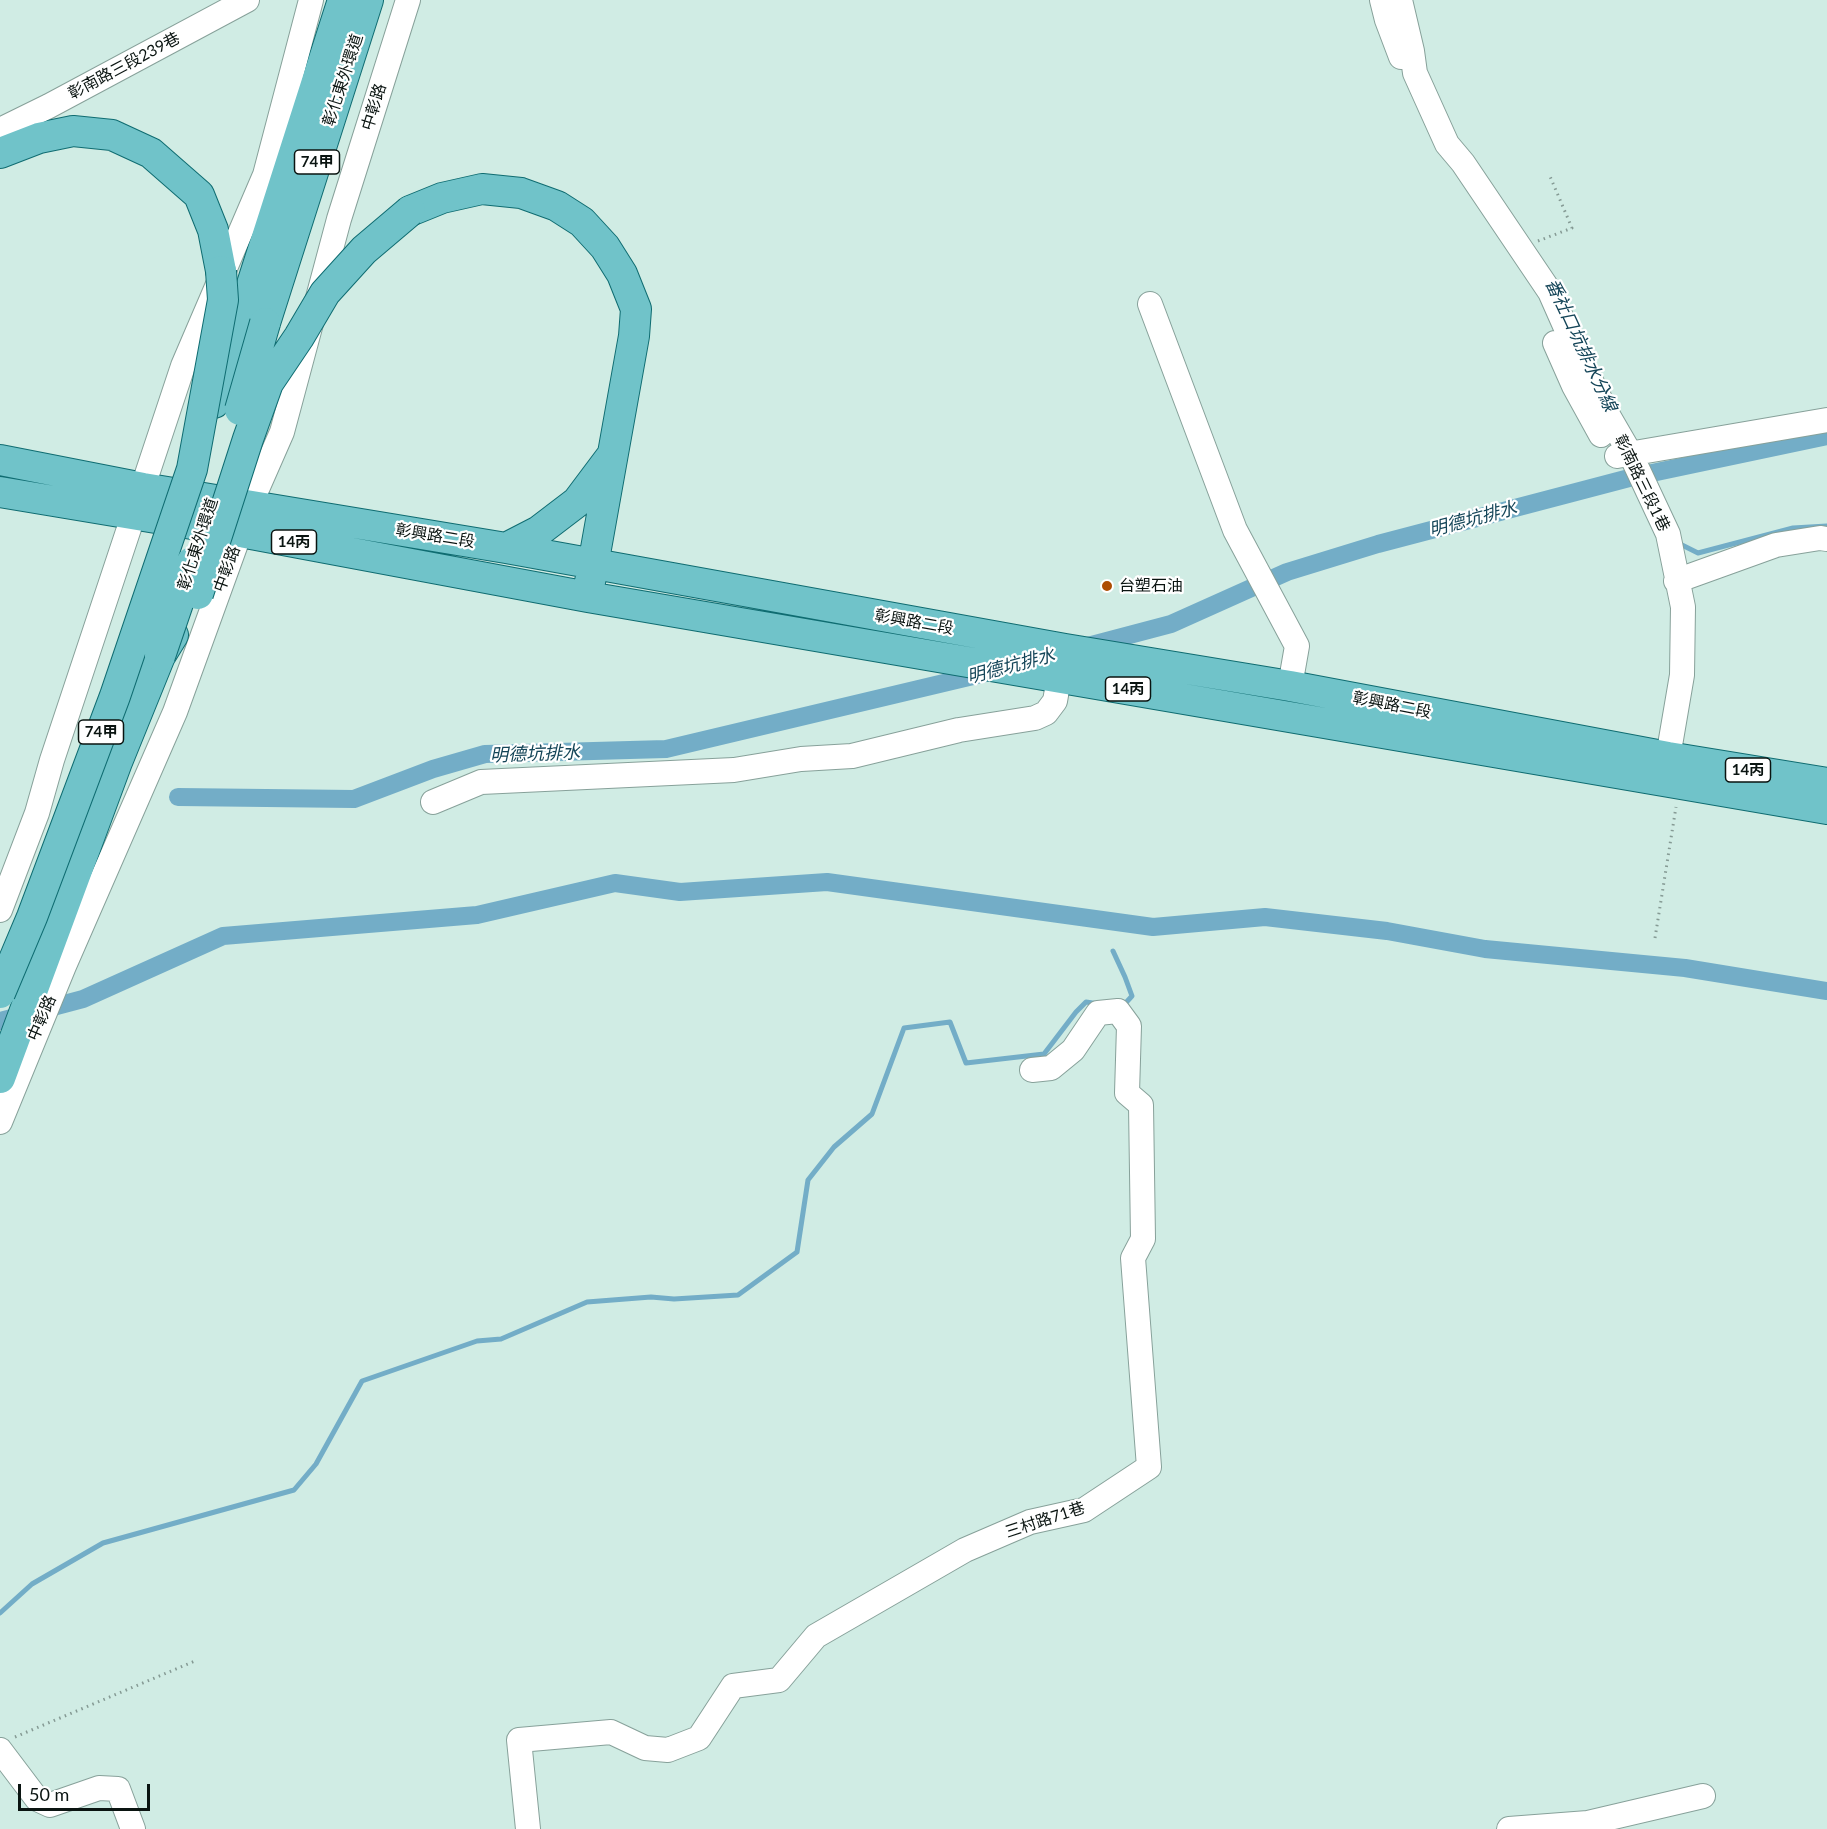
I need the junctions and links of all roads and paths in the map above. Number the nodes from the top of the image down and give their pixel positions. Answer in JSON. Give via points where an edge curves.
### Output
{"nodes":[{"id":1,"x":247,"y":0,"type":"edge"},
{"id":2,"x":311,"y":0,"type":"edge"},
{"id":3,"x":408,"y":0,"type":"edge"},
{"id":4,"x":1382,"y":0,"type":"edge"},
{"id":5,"x":1400,"y":0,"type":"edge"},
{"id":6,"x":353,"y":7,"type":"edge"},
{"id":7,"x":1415,"y":73,"type":"junction"},
{"id":8,"x":0,"y":130,"type":"edge"},
{"id":9,"x":1447,"y":144,"type":"junction"},
{"id":10,"x":0,"y":153,"type":"edge"},
{"id":11,"x":1549,"y":174,"type":"dead end"},
{"id":12,"x":1521,"y":248,"type":"junction"},
{"id":13,"x":1150,"y":304,"type":"dead end"},
{"id":14,"x":1827,"y":420,"type":"edge"},
{"id":15,"x":613,"y":453,"type":"junction"},
{"id":16,"x":1623,"y":456,"type":"junction"},
{"id":17,"x":0,"y":460,"type":"edge"},
{"id":18,"x":192,"y":469,"type":"junction"},
{"id":19,"x":0,"y":492,"type":"edge"},
{"id":20,"x":138,"y":501,"type":"junction"},
{"id":21,"x":245,"y":519,"type":"junction"},
{"id":22,"x":1827,"y":539,"type":"edge"},
{"id":23,"x":506,"y":548,"type":"junction"},
{"id":24,"x":593,"y":564,"type":"junction"},
{"id":25,"x":1676,"y":581,"type":"junction"},
{"id":26,"x":588,"y":597,"type":"junction"},
{"id":27,"x":160,"y":656,"type":"junction"},
{"id":28,"x":1061,"y":663,"type":"junction"},
{"id":29,"x":1290,"y":686,"type":"junction"},
{"id":30,"x":1669,"y":769,"type":"junction"},
{"id":31,"x":1827,"y":783,"type":"edge"},
{"id":32,"x":433,"y":801,"type":"dead end"},
{"id":33,"x":1827,"y":809,"type":"edge"},
{"id":34,"x":0,"y":910,"type":"edge"},
{"id":35,"x":1655,"y":938,"type":"dead end"},
{"id":36,"x":0,"y":993,"type":"edge"},
{"id":37,"x":1032,"y":1070,"type":"dead end"},
{"id":38,"x":0,"y":1078,"type":"edge"},
{"id":39,"x":0,"y":1122,"type":"edge"},
{"id":40,"x":195,"y":1661,"type":"dead end"},
{"id":41,"x":5,"y":1744,"type":"edge"},
{"id":42,"x":1702,"y":1796,"type":"dead end"},
{"id":43,"x":133,"y":1829,"type":"edge"},
{"id":44,"x":528,"y":1829,"type":"edge"},
{"id":45,"x":1509,"y":1829,"type":"edge"}],
"edges":[{"from":1,"to":8,"type":"street","name":"彰南路三段239巷"},
{"from":2,"to":20,"type":"street","via":[[265,175],[183,366]]},
{"from":3,"to":21,"type":"street","name":"中彰路","via":[[339,219],[282,432]]},
{"from":4,"to":7,"type":"street","name":"彰南路三段1巷","via":[[1400,55]]},
{"from":5,"to":7,"type":"street","name":"彰南路三段1巷"},
{"from":6,"to":18,"type":"main road","name":"彰化東外環道","number":"74甲","bridge":true},
{"from":6,"to":27,"type":"main road","name":"彰化東外環道","number":"74甲","bridge":true,"via":[[222,469]]},
{"from":7,"to":9,"type":"street","name":"彰南路三段1巷"},
{"from":9,"to":12,"type":"street","name":"彰南路三段1巷"},
{"from":9,"to":16,"type":"street","name":"彰南路三段1巷","via":[[1450,172],[1527,281],[1574,386],[1602,436]]},
{"from":10,"to":18,"type":"main road","bridge":true,"via":[[73,130],[112,135],[151,153],[198,195],[218,250],[223,300]]},
{"from":11,"to":12,"type":"path","via":[[1572,228]]},
{"from":12,"to":16,"type":"street","name":"彰南路三段1巷","via":[[1550,292],[1609,417]]},
{"from":13,"to":29,"type":"street","via":[[1234,530],[1297,646]]},
{"from":14,"to":16,"type":"street"},
{"from":15,"to":23,"type":"main road","via":[[577,502],[539,531]]},
{"from":15,"to":24,"type":"main road"},
{"from":15,"to":27,"type":"main road","bridge":true,"via":[[636,309],[622,274],[605,247],[582,222],[557,206],[521,193],[482,189],[442,198],[410,211],[364,250],[325,292],[268,383],[198,594]]},
{"from":16,"to":25,"type":"street","name":"彰南路三段1巷"},
{"from":17,"to":20,"type":"main road","name":"彰興路二段","number":"14丙"},
{"from":18,"to":36,"type":"main road","name":"彰化東外環道","number":"74甲","bridge":true,"via":[[115,696]]},
{"from":19,"to":20,"type":"main road","name":"彰興路二段","number":"14丙"},
{"from":20,"to":21,"type":"main road","name":"彰興路二段","number":"14丙"},
{"from":20,"to":34,"type":"street","via":[[37,813]]},
{"from":21,"to":23,"type":"main road","name":"彰興路二段","number":"14丙"},
{"from":21,"to":26,"type":"main road","name":"彰興路二段","number":"14丙"},
{"from":21,"to":39,"type":"street","name":"中彰路","via":[[176,712]]},
{"from":22,"to":25,"type":"street","via":[[1776,545]]},
{"from":23,"to":24,"type":"main road","name":"彰興路二段","number":"14丙"},
{"from":24,"to":26,"type":"main road"},
{"from":24,"to":28,"type":"main road","name":"彰興路二段","number":"14丙"},
{"from":25,"to":30,"type":"street","name":"彰南路三段1巷","via":[[1683,607],[1682,675]]},
{"from":26,"to":28,"type":"main road","name":"彰興路二段","number":"14丙"},
{"from":27,"to":38,"type":"main road","name":"彰化東外環道","number":"74甲"},
{"from":28,"to":29,"type":"main road","name":"彰興路二段","number":"14丙"},
{"from":28,"to":30,"type":"main road","name":"彰興路二段","number":"14丙"},
{"from":28,"to":32,"type":"street","via":[[1054,701],[1046,713],[1035,718],[959,730],[852,756],[801,759],[734,770],[481,782]]},
{"from":29,"to":30,"type":"main road","name":"彰興路二段","number":"14丙"},
{"from":30,"to":31,"type":"main road","name":"彰興路二段","number":"14丙"},
{"from":30,"to":33,"type":"main road","name":"彰興路二段","number":"14丙"},
{"from":30,"to":35,"type":"path","via":[[1677,798]]},
{"from":37,"to":44,"type":"street","name":"三村路71巷","via":[[1051,1068],[1072,1050],[1098,1013],[1118,1011],[1129,1026],[1127,1093],[1141,1105],[1143,1239],[1133,1258],[1149,1467],[1084,1510],[1029,1522],[965,1550],[816,1636],[778,1680],[733,1686],[699,1738],[668,1750],[645,1748],[611,1732],[519,1740]]},
{"from":40,"to":41,"type":"path"},
{"from":41,"to":43,"type":"street","via":[[37,1799],[50,1805],[99,1788],[118,1790]]},
{"from":42,"to":45,"type":"street","via":[[1588,1824]]}]}
